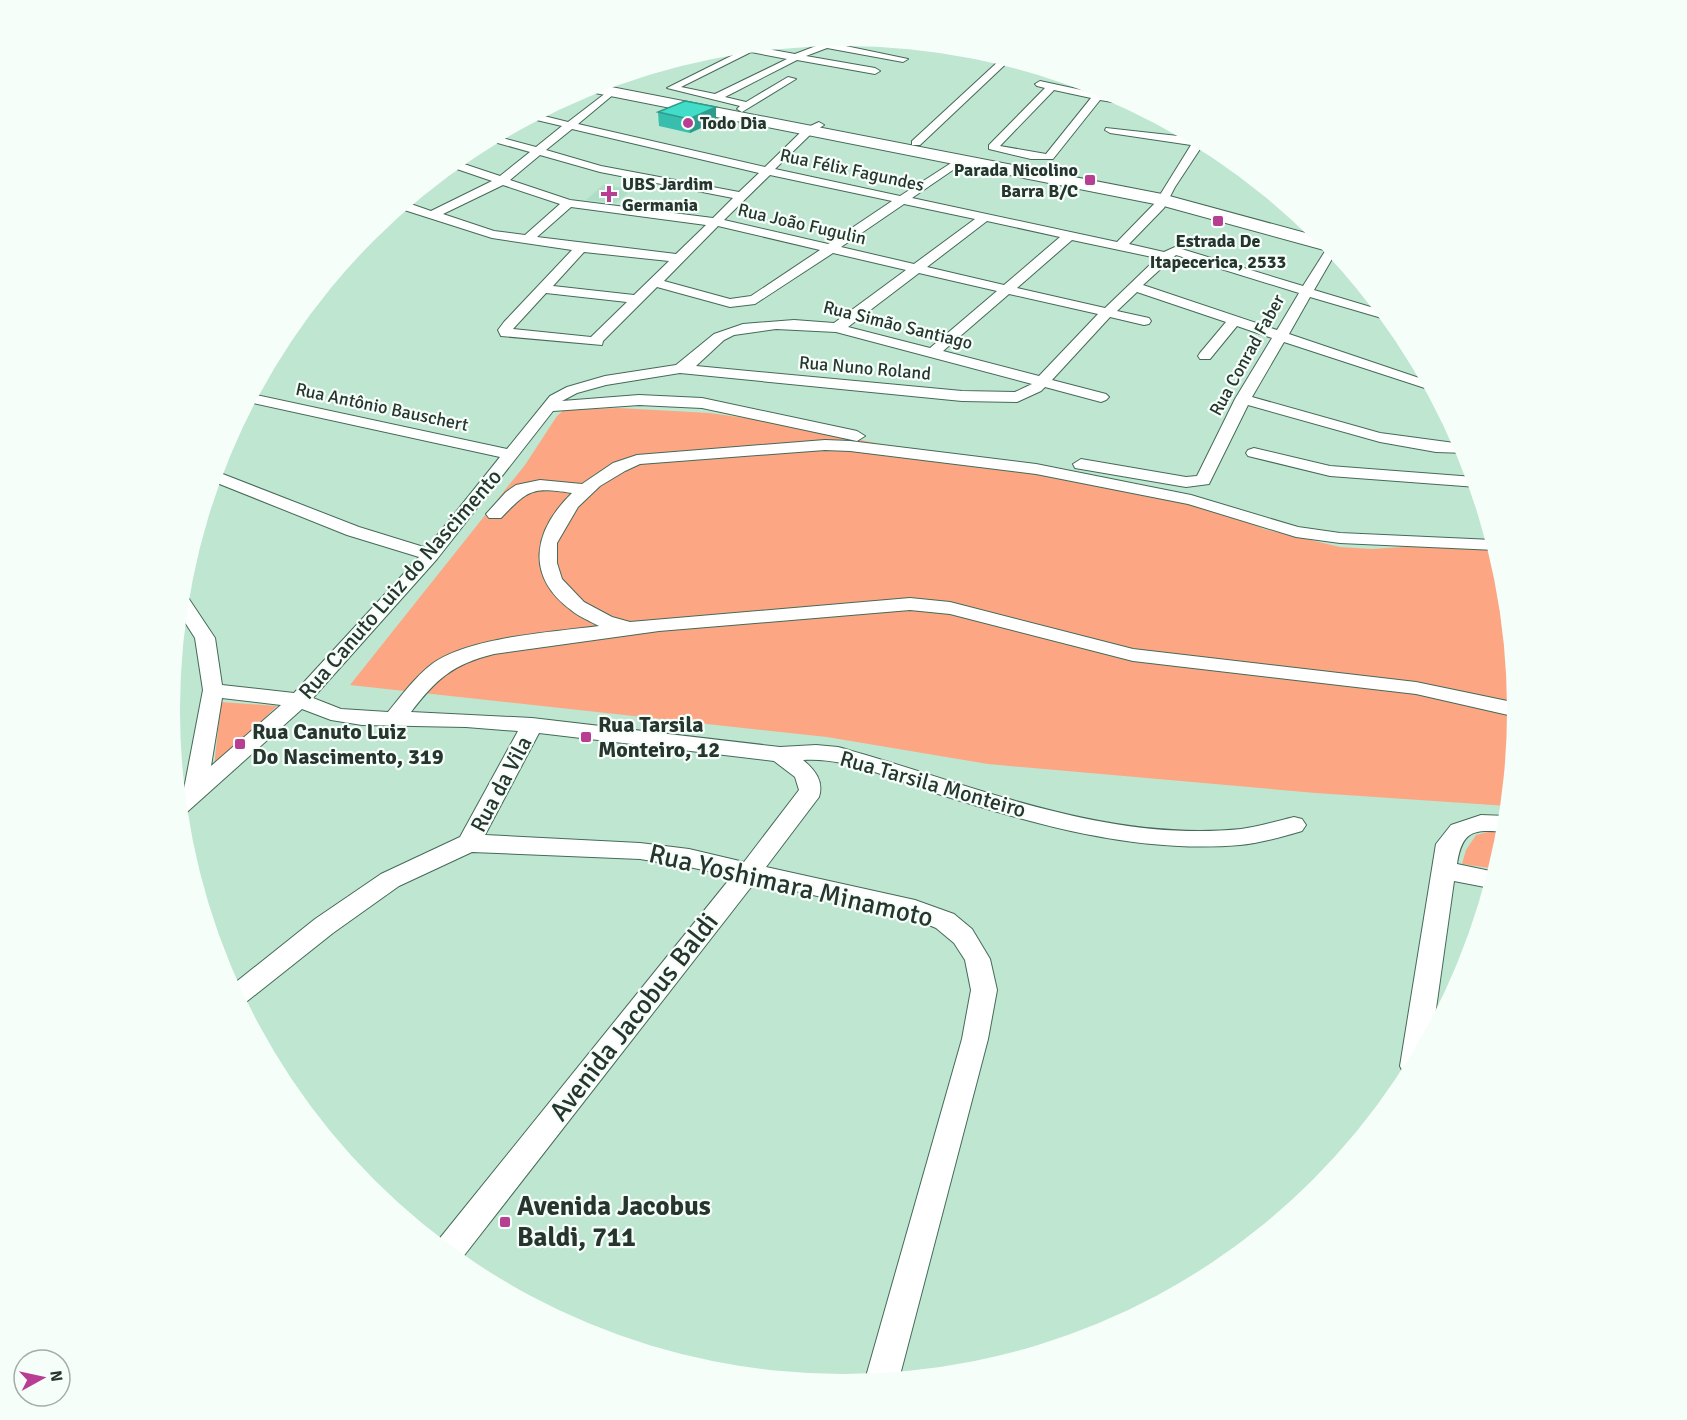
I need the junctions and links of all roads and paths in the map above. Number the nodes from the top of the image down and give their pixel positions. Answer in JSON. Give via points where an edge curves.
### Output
{"nodes":[{"id":1,"x":834,"y":46,"type":"edge"},
{"id":2,"x":821,"y":47,"type":"edge"},
{"id":3,"x":764,"y":51,"type":"edge"},
{"id":4,"x":739,"y":55,"type":"edge"},
{"id":5,"x":797,"y":57,"type":"junction"},
{"id":6,"x":903,"y":59,"type":"dead end"},
{"id":7,"x":999,"y":65,"type":"edge"},
{"id":8,"x":875,"y":71,"type":"dead end"},
{"id":9,"x":792,"y":78,"type":"dead end"},
{"id":10,"x":1034,"y":83,"type":"dead end"},
{"id":11,"x":1052,"y":87,"type":"junction"},
{"id":12,"x":613,"y":88,"type":"edge"},
{"id":13,"x":614,"y":88,"type":"edge"},
{"id":14,"x":601,"y":93,"type":"edge"},
{"id":15,"x":1096,"y":97,"type":"joint"},
{"id":16,"x":715,"y":98,"type":"junction"},
{"id":17,"x":741,"y":106,"type":"junction"},
{"id":18,"x":543,"y":119,"type":"edge"},
{"id":19,"x":569,"y":124,"type":"junction"},
{"id":20,"x":813,"y":128,"type":"junction"},
{"id":21,"x":1110,"y":130,"type":"dead end"},
{"id":22,"x":1181,"y":139,"type":"edge"},
{"id":23,"x":502,"y":141,"type":"edge"},
{"id":24,"x":916,"y":143,"type":"junction"},
{"id":25,"x":1196,"y":148,"type":"edge"},
{"id":26,"x":539,"y":151,"type":"junction"},
{"id":27,"x":956,"y":154,"type":"junction"},
{"id":28,"x":462,"y":168,"type":"edge"},
{"id":29,"x":767,"y":171,"type":"junction"},
{"id":30,"x":501,"y":181,"type":"junction"},
{"id":31,"x":742,"y":196,"type":"junction"},
{"id":32,"x":1164,"y":196,"type":"junction"},
{"id":33,"x":904,"y":200,"type":"junction"},
{"id":34,"x":568,"y":203,"type":"junction"},
{"id":35,"x":410,"y":208,"type":"edge"},
{"id":36,"x":431,"y":215,"type":"junction"},
{"id":37,"x":985,"y":217,"type":"junction"},
{"id":38,"x":715,"y":222,"type":"junction"},
{"id":39,"x":1298,"y":227,"type":"edge"},
{"id":40,"x":1070,"y":235,"type":"junction"},
{"id":41,"x":527,"y":240,"type":"junction"},
{"id":42,"x":1314,"y":242,"type":"edge"},
{"id":43,"x":1120,"y":246,"type":"junction"},
{"id":44,"x":581,"y":248,"type":"junction"},
{"id":45,"x":831,"y":249,"type":"junction"},
{"id":46,"x":1326,"y":255,"type":"edge"},
{"id":47,"x":1166,"y":256,"type":"junction"},
{"id":48,"x":679,"y":258,"type":"junction"},
{"id":49,"x":915,"y":269,"type":"junction"},
{"id":50,"x":654,"y":282,"type":"junction"},
{"id":51,"x":1136,"y":287,"type":"junction"},
{"id":52,"x":545,"y":289,"type":"junction"},
{"id":53,"x":1005,"y":291,"type":"junction"},
{"id":54,"x":1305,"y":291,"type":"junction"},
{"id":55,"x":637,"y":299,"type":"junction"},
{"id":56,"x":1375,"y":313,"type":"edge"},
{"id":57,"x":1106,"y":314,"type":"junction"},
{"id":58,"x":1235,"y":320,"type":"junction"},
{"id":59,"x":1144,"y":321,"type":"dead end"},
{"id":60,"x":837,"y":328,"type":"junction"},
{"id":61,"x":1279,"y":335,"type":"junction"},
{"id":62,"x":931,"y":354,"type":"junction"},
{"id":63,"x":1206,"y":356,"type":"dead end"},
{"id":64,"x":680,"y":369,"type":"junction"},
{"id":65,"x":1041,"y":382,"type":"junction"},
{"id":66,"x":1421,"y":383,"type":"edge"},
{"id":67,"x":1101,"y":397,"type":"dead end"},
{"id":68,"x":1243,"y":399,"type":"junction"},
{"id":69,"x":256,"y":403,"type":"edge"},
{"id":70,"x":551,"y":403,"type":"junction"},
{"id":71,"x":1453,"y":449,"type":"edge"},
{"id":72,"x":1254,"y":453,"type":"dead end"},
{"id":73,"x":512,"y":455,"type":"junction"},
{"id":74,"x":222,"y":479,"type":"edge"},
{"id":75,"x":1466,"y":481,"type":"edge"},
{"id":76,"x":1203,"y":487,"type":"junction"},
{"id":77,"x":586,"y":490,"type":"junction"},
{"id":78,"x":495,"y":514,"type":"dead end"},
{"id":79,"x":1483,"y":533,"type":"edge"},
{"id":80,"x":1486,"y":545,"type":"edge"},
{"id":81,"x":432,"y":555,"type":"junction"},
{"id":82,"x":188,"y":612,"type":"edge"},
{"id":83,"x":641,"y":626,"type":"junction"},
{"id":84,"x":213,"y":690,"type":"junction"},
{"id":85,"x":299,"y":700,"type":"junction"},
{"id":86,"x":1507,"y":710,"type":"edge"},
{"id":87,"x":393,"y":720,"type":"junction"},
{"id":88,"x":532,"y":725,"type":"junction"},
{"id":89,"x":780,"y":754,"type":"junction"},
{"id":90,"x":187,"y":799,"type":"edge"},
{"id":91,"x":1497,"y":823,"type":"edge"},
{"id":92,"x":1294,"y":825,"type":"dead end"},
{"id":93,"x":469,"y":843,"type":"junction"},
{"id":94,"x":1443,"y":870,"type":"junction"},
{"id":95,"x":749,"y":872,"type":"junction"},
{"id":96,"x":1485,"y":878,"type":"edge"},
{"id":97,"x":243,"y":991,"type":"edge"},
{"id":98,"x":1417,"y":1043,"type":"edge"},
{"id":99,"x":453,"y":1246,"type":"edge"},
{"id":100,"x":884,"y":1372,"type":"edge"}],
"edges":[{"from":1,"to":6,"type":"street"},
{"from":2,"to":5,"type":"street"},
{"from":3,"to":5,"type":"street"},
{"from":4,"to":16,"type":"street","via":[[672,88]]},
{"from":5,"to":8,"type":"street"},
{"from":5,"to":16,"type":"street"},
{"from":7,"to":24,"type":"street"},
{"from":9,"to":17,"type":"street"},
{"from":10,"to":11,"type":"street"},
{"from":11,"to":15,"type":"street"},
{"from":11,"to":15,"type":"street","via":[[993,147],[1050,157]]},
{"from":12,"to":20,"type":"main road"},
{"from":13,"to":17,"type":"main road"},
{"from":14,"to":19,"type":"street"},
{"from":16,"to":17,"type":"street"},
{"from":17,"to":20,"type":"main road"},
{"from":18,"to":19,"type":"street","name":"Rua Félix Fagundes"},
{"from":19,"to":26,"type":"street"},
{"from":19,"to":29,"type":"street","name":"Rua Félix Fagundes"},
{"from":20,"to":24,"type":"main road"},
{"from":20,"to":27,"type":"main road"},
{"from":20,"to":29,"type":"street"},
{"from":21,"to":22,"type":"street"},
{"from":23,"to":26,"type":"street"},
{"from":24,"to":27,"type":"main road"},
{"from":25,"to":32,"type":"street"},
{"from":26,"to":30,"type":"street"},
{"from":26,"to":31,"type":"street","via":[[622,174]]},
{"from":27,"to":32,"type":"main road"},
{"from":27,"to":33,"type":"street"},
{"from":28,"to":30,"type":"street","name":"Rua João Fugulin"},
{"from":29,"to":31,"type":"street"},
{"from":29,"to":33,"type":"street","name":"Rua Félix Fagundes"},
{"from":30,"to":34,"type":"street","name":"Rua João Fugulin"},
{"from":30,"to":36,"type":"street"},
{"from":31,"to":38,"type":"street"},
{"from":32,"to":39,"type":"main road"},
{"from":32,"to":42,"type":"main road"},
{"from":32,"to":43,"type":"street"},
{"from":33,"to":37,"type":"street","name":"Rua Félix Fagundes"},
{"from":33,"to":45,"type":"street"},
{"from":34,"to":38,"type":"street","name":"Rua João Fugulin"},
{"from":34,"to":41,"type":"street"},
{"from":35,"to":36,"type":"street"},
{"from":36,"to":41,"type":"street","via":[[492,234]]},
{"from":37,"to":40,"type":"street","name":"Rua Félix Fagundes"},
{"from":37,"to":49,"type":"street"},
{"from":38,"to":45,"type":"street","name":"Rua João Fugulin"},
{"from":38,"to":48,"type":"street"},
{"from":40,"to":43,"type":"street","name":"Rua Félix Fagundes"},
{"from":40,"to":53,"type":"street"},
{"from":41,"to":44,"type":"street"},
{"from":43,"to":47,"type":"street","name":"Rua Félix Fagundes"},
{"from":44,"to":48,"type":"street"},
{"from":44,"to":52,"type":"street"},
{"from":45,"to":49,"type":"street","name":"Rua João Fugulin"},
{"from":45,"to":50,"type":"street","via":[[755,300],[730,303]]},
{"from":46,"to":54,"type":"street","name":"Rua Conrad Faber"},
{"from":47,"to":51,"type":"street","name":"Rua Nuno Roland"},
{"from":47,"to":54,"type":"street","name":"Rua Félix Fagundes","via":[[1180,252]]},
{"from":48,"to":50,"type":"street"},
{"from":49,"to":53,"type":"street","name":"Rua João Fugulin"},
{"from":49,"to":60,"type":"street"},
{"from":50,"to":55,"type":"street"},
{"from":51,"to":57,"type":"street","name":"Rua Nuno Roland"},
{"from":51,"to":58,"type":"street"},
{"from":52,"to":55,"type":"street"},
{"from":52,"to":55,"type":"street","via":[[505,330],[510,334],[597,342]]},
{"from":53,"to":57,"type":"street","name":"Rua João Fugulin"},
{"from":53,"to":62,"type":"street"},
{"from":54,"to":56,"type":"street","name":"Rua Félix Fagundes"},
{"from":54,"to":61,"type":"street","name":"Rua Conrad Faber"},
{"from":57,"to":59,"type":"street","name":"Rua João Fugulin"},
{"from":57,"to":65,"type":"street","name":"Rua Nuno Roland"},
{"from":58,"to":61,"type":"street"},
{"from":58,"to":63,"type":"street"},
{"from":60,"to":62,"type":"street","name":"Rua Simão Santiago"},
{"from":60,"to":64,"type":"street","name":"Rua Simão Santiago","via":[[800,324],[734,330],[719,337],[690,365]]},
{"from":61,"to":66,"type":"street"},
{"from":61,"to":68,"type":"street","name":"Rua Conrad Faber"},
{"from":62,"to":65,"type":"street","name":"Rua Simão Santiago"},
{"from":64,"to":65,"type":"street","name":"Rua Nuno Roland","via":[[993,398],[1023,395]]},
{"from":64,"to":70,"type":"street","name":"Rua Simão Santiago","via":[[605,381],[572,390]]},
{"from":65,"to":67,"type":"street","name":"Rua Simão Santiago"},
{"from":68,"to":71,"type":"street","via":[[1391,441]]},
{"from":68,"to":76,"type":"street","name":"Rua Conrad Faber"},
{"from":69,"to":73,"type":"street","name":"Rua Antônio Bauschert"},
{"from":70,"to":73,"type":"street","name":"Rua Canuto Luiz do Nascimento"},
{"from":70,"to":76,"type":"street","via":[[639,400],[702,404],[884,442],[1031,457]]},
{"from":72,"to":75,"type":"street","via":[[1330,471]]},
{"from":73,"to":81,"type":"street","name":"Rua Canuto Luiz do Nascimento"},
{"from":74,"to":81,"type":"street","via":[[353,531]]},
{"from":76,"to":79,"type":"street","via":[[1281,517]]},
{"from":77,"to":78,"type":"street","via":[[539,485],[519,490]]},
{"from":77,"to":80,"type":"street","via":[[620,467],[646,459],[735,450],[850,446],[1036,469],[1191,500],[1296,532],[1340,538]]},
{"from":77,"to":83,"type":"street","via":[[571,504],[548,543],[553,581],[589,615],[608,623]]},
{"from":81,"to":85,"type":"street","name":"Rua Canuto Luiz do Nascimento"},
{"from":82,"to":84,"type":"street","via":[[205,638]]},
{"from":83,"to":86,"type":"street","via":[[931,604],[1133,655],[1416,688]]},
{"from":83,"to":87,"type":"street","via":[[549,639],[450,662],[434,672]]},
{"from":84,"to":85,"type":"street","name":"Rua Tarsila Monteiro"},
{"from":84,"to":90,"type":"street"},
{"from":85,"to":87,"type":"street","name":"Rua Tarsila Monteiro","via":[[338,715]]},
{"from":85,"to":90,"type":"street","name":"Rua Canuto Luiz do Nascimento"},
{"from":87,"to":88,"type":"street","name":"Rua Tarsila Monteiro"},
{"from":88,"to":89,"type":"street","name":"Rua Tarsila Monteiro"},
{"from":88,"to":93,"type":"street","name":"Rua da Vila"},
{"from":89,"to":92,"type":"street","name":"Rua Tarsila Monteiro","via":[[838,754],[1032,813],[1145,836],[1238,839],[1267,835]]},
{"from":89,"to":95,"type":"street","name":"Avenida Jacobus Baldi","via":[[805,774],[812,790]]},
{"from":91,"to":94,"type":"street","via":[[1468,825],[1455,832],[1448,844]]},
{"from":93,"to":95,"type":"street","name":"Rua Yoshimara Minamoto","via":[[639,851]]},
{"from":93,"to":97,"type":"street","name":"Rua Yoshimara Minamoto","via":[[390,880],[324,926]]},
{"from":94,"to":96,"type":"street"},
{"from":94,"to":98,"type":"street"},
{"from":95,"to":99,"type":"street","name":"Avenida Jacobus Baldi"},
{"from":95,"to":100,"type":"street","name":"Rua Yoshimara Minamoto","via":[[915,909],[945,921],[963,936],[977,959],[984,990],[975,1039]]}]}
